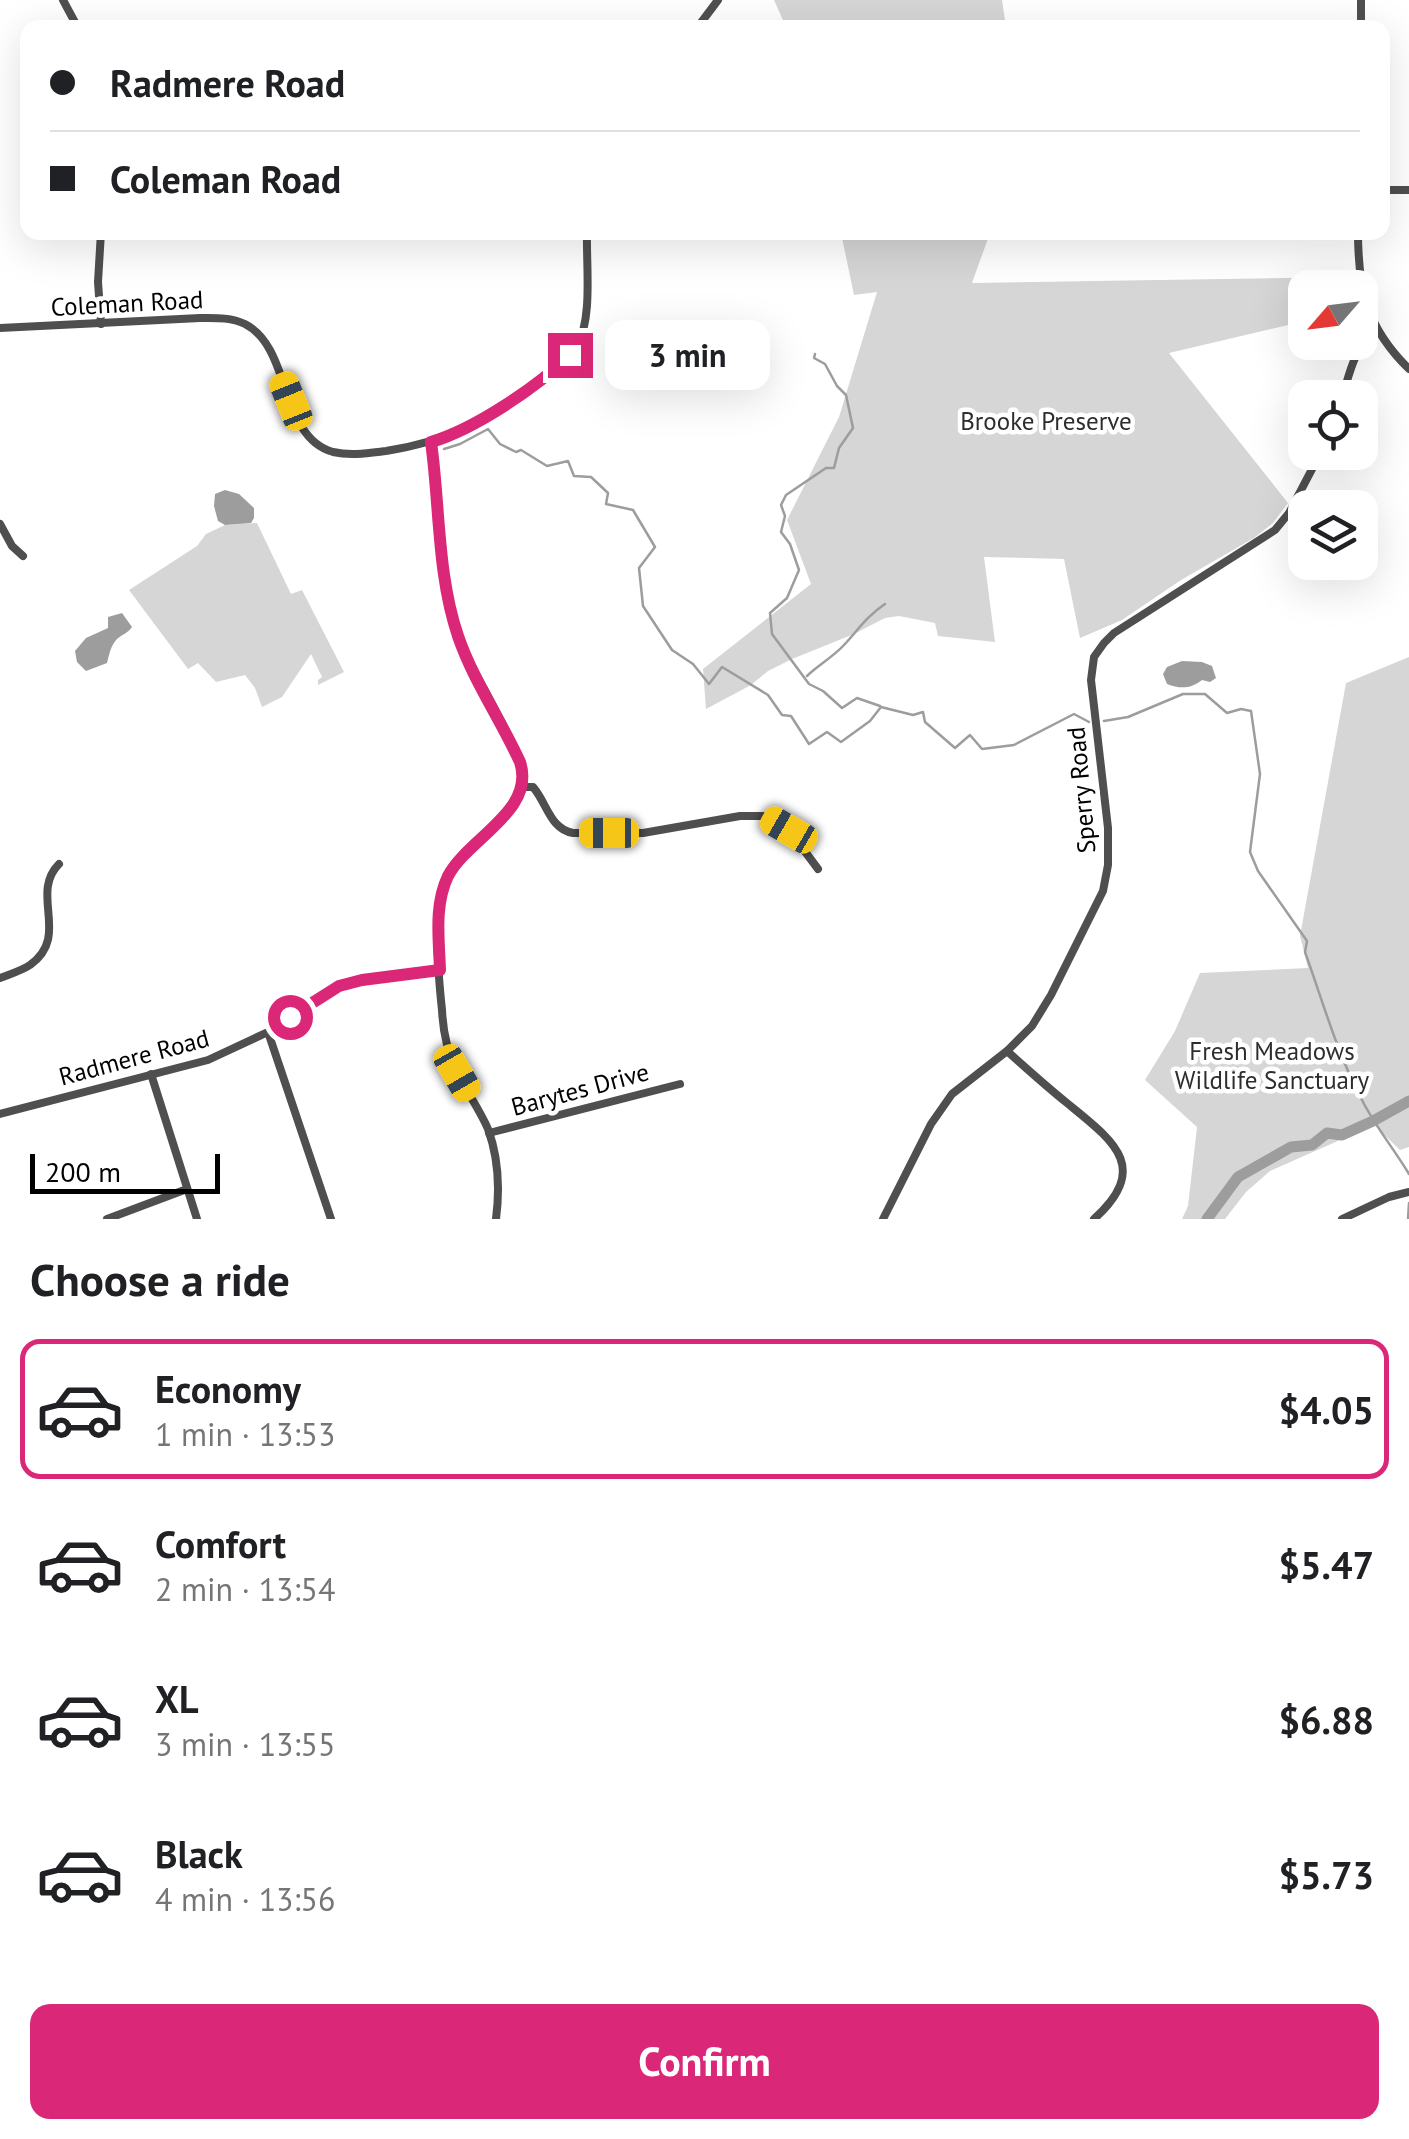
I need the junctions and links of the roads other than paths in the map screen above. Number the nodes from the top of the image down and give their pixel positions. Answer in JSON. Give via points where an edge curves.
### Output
{"nodes":[{"id":1,"x":101,"y":240,"type":"edge"},
{"id":2,"x":587,"y":240,"type":"edge"},
{"id":3,"x":1358,"y":240,"type":"edge"},
{"id":4,"x":1360,"y":270,"type":"edge"},
{"id":5,"x":101,"y":324,"type":"junction"},
{"id":6,"x":0,"y":328,"type":"edge"},
{"id":7,"x":1378,"y":331,"type":"edge"},
{"id":8,"x":1409,"y":370,"type":"edge"},
{"id":9,"x":431,"y":442,"type":"junction"},
{"id":10,"x":1311,"y":470,"type":"edge"},
{"id":11,"x":0,"y":524,"type":"edge"},
{"id":12,"x":23,"y":556,"type":"dead end"},
{"id":13,"x":523,"y":788,"type":"junction"},
{"id":14,"x":59,"y":864,"type":"dead end"},
{"id":15,"x":818,"y":869,"type":"dead end"},
{"id":16,"x":440,"y":970,"type":"junction"},
{"id":17,"x":0,"y":978,"type":"edge"},
{"id":18,"x":268,"y":1032,"type":"junction"},
{"id":19,"x":1006,"y":1052,"type":"junction"},
{"id":20,"x":151,"y":1074,"type":"junction"},
{"id":21,"x":680,"y":1084,"type":"dead end"},
{"id":22,"x":0,"y":1114,"type":"edge"},
{"id":23,"x":489,"y":1133,"type":"junction"},
{"id":24,"x":187,"y":1188,"type":"junction"},
{"id":25,"x":1409,"y":1192,"type":"edge"},
{"id":26,"x":107,"y":1219,"type":"edge"},
{"id":27,"x":197,"y":1219,"type":"edge"},
{"id":28,"x":330,"y":1219,"type":"edge"},
{"id":29,"x":496,"y":1219,"type":"edge"},
{"id":30,"x":882,"y":1219,"type":"edge"},
{"id":31,"x":1094,"y":1219,"type":"edge"},
{"id":32,"x":1342,"y":1219,"type":"edge"}],
"edges":[{"from":1,"to":5,"type":"street"},
{"from":2,"to":9,"type":"street","name":"Coleman Road","via":[[585,314],[576,348],[489,414]]},
{"from":3,"to":4,"type":"street"},
{"from":5,"to":6,"type":"street","name":"Coleman Road"},
{"from":5,"to":9,"type":"street","name":"Coleman Road","via":[[200,318],[242,323],[268,347],[303,428],[319,445],[360,454]]},
{"from":7,"to":8,"type":"street"},
{"from":9,"to":13,"type":"street","via":[[454,622],[520,762]]},
{"from":10,"to":19,"type":"street","name":"Sperry Road","via":[[1289,513],[1268,536],[1114,633],[1098,650],[1091,680],[1106,798],[1106,880],[1046,1005]]},
{"from":11,"to":12,"type":"street"},
{"from":13,"to":15,"type":"street","via":[[534,788],[554,823],[573,833],[643,833],[763,816],[789,830]]},
{"from":13,"to":16,"type":"street","via":[[447,880],[439,906]]},
{"from":14,"to":17,"type":"street","via":[[47,891],[51,935],[44,953]]},
{"from":16,"to":18,"type":"street","name":"Radmere Road","via":[[339,986]]},
{"from":16,"to":23,"type":"street","via":[[450,1058]]},
{"from":18,"to":20,"type":"street","name":"Radmere Road","via":[[208,1060]]},
{"from":18,"to":28,"type":"street"},
{"from":19,"to":30,"type":"street","name":"Sperry Road","via":[[942,1106]]},
{"from":19,"to":31,"type":"street","via":[[1118,1149],[1124,1173],[1116,1198]]},
{"from":20,"to":22,"type":"street","name":"Radmere Road"},
{"from":20,"to":24,"type":"street"},
{"from":21,"to":23,"type":"street","name":"Barytes Drive"},
{"from":23,"to":29,"type":"street","via":[[498,1168]]},
{"from":24,"to":26,"type":"street"},
{"from":24,"to":27,"type":"street"},
{"from":25,"to":32,"type":"street"}]}
